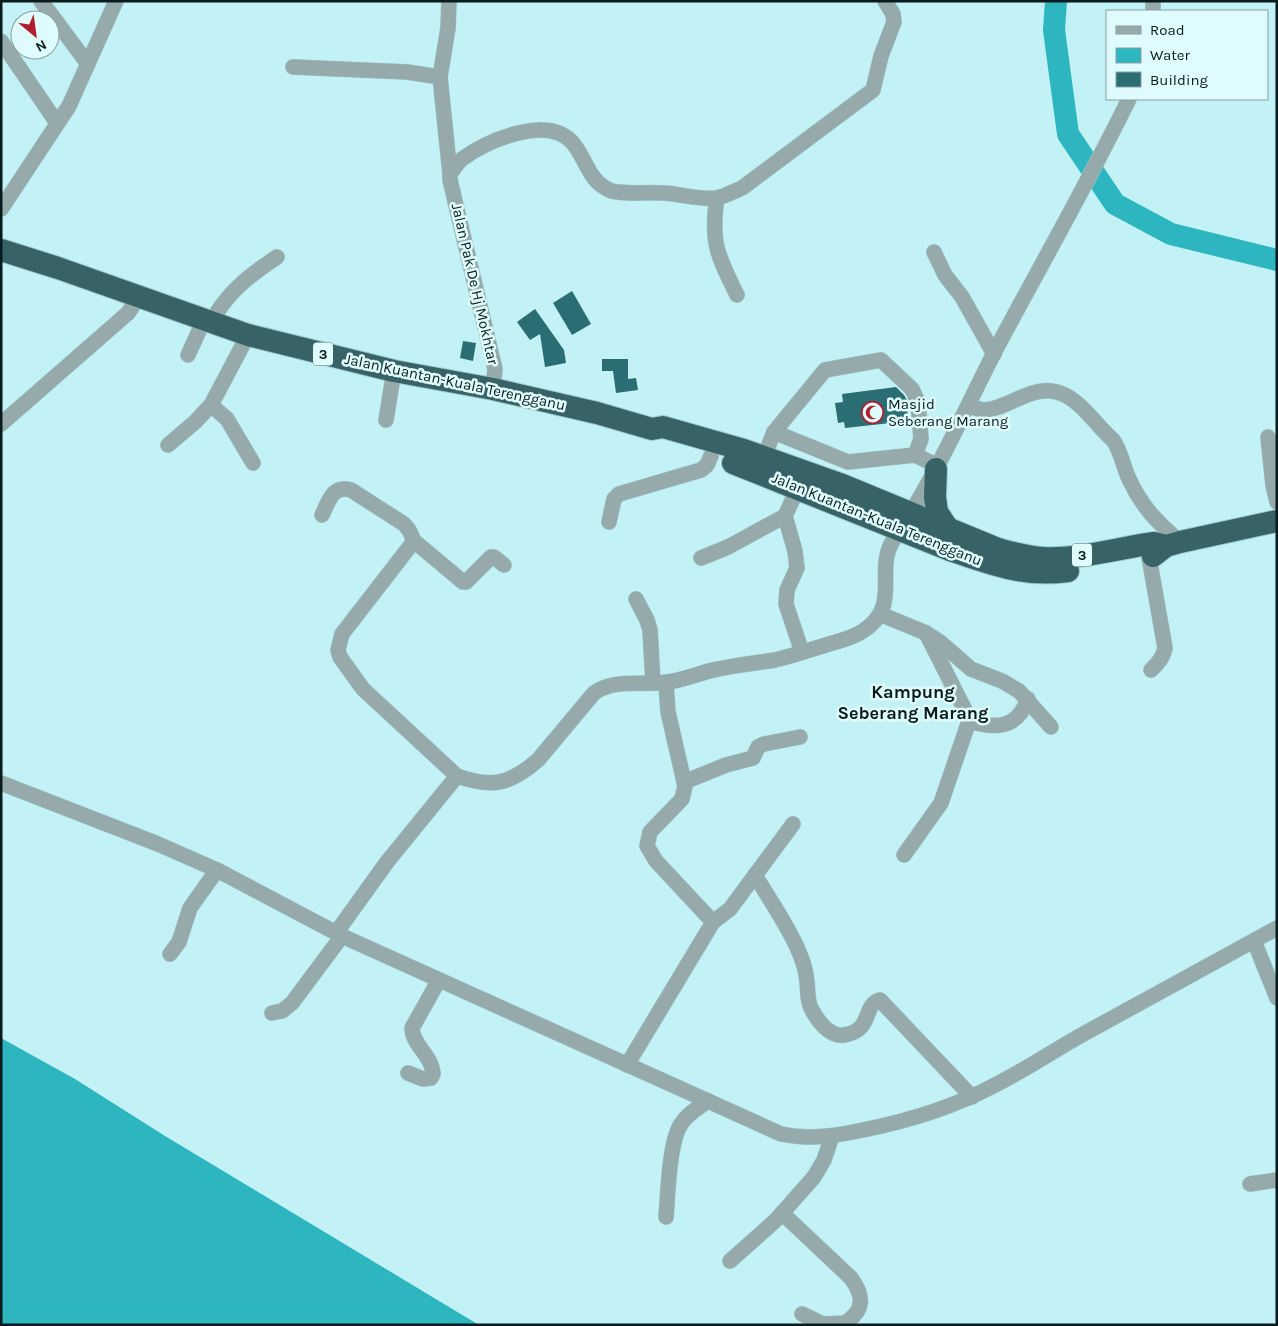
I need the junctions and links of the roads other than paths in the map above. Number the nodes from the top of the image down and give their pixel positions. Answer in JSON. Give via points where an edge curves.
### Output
{"nodes":[{"id":1,"x":41,"y":1,"type":"edge"},
{"id":2,"x":116,"y":1,"type":"edge"},
{"id":3,"x":449,"y":1,"type":"edge"},
{"id":4,"x":885,"y":1,"type":"edge"},
{"id":5,"x":1,"y":41,"type":"edge"},
{"id":6,"x":88,"y":64,"type":"junction"},
{"id":7,"x":293,"y":67,"type":"dead end"},
{"id":8,"x":440,"y":77,"type":"junction"},
{"id":9,"x":1129,"y":100,"type":"edge"},
{"id":10,"x":57,"y":123,"type":"junction"},
{"id":11,"x":450,"y":177,"type":"junction"},
{"id":12,"x":717,"y":198,"type":"junction"},
{"id":13,"x":1,"y":209,"type":"edge"},
{"id":14,"x":1,"y":250,"type":"edge"},
{"id":15,"x":934,"y":252,"type":"dead end"},
{"id":16,"x":277,"y":257,"type":"dead end"},
{"id":17,"x":737,"y":295,"type":"dead end"},
{"id":18,"x":139,"y":296,"type":"junction"},
{"id":19,"x":208,"y":321,"type":"junction"},
{"id":20,"x":248,"y":335,"type":"junction"},
{"id":21,"x":994,"y":354,"type":"junction"},
{"id":22,"x":188,"y":355,"type":"dead end"},
{"id":23,"x":394,"y":371,"type":"junction"},
{"id":24,"x":493,"y":389,"type":"junction"},
{"id":25,"x":211,"y":405,"type":"junction"},
{"id":26,"x":969,"y":406,"type":"junction"},
{"id":27,"x":386,"y":420,"type":"dead end"},
{"id":28,"x":1,"y":424,"type":"edge"},
{"id":29,"x":652,"y":429,"type":"junction"},
{"id":30,"x":774,"y":432,"type":"junction"},
{"id":31,"x":1268,"y":437,"type":"dead end"},
{"id":32,"x":168,"y":445,"type":"dead end"},
{"id":33,"x":915,"y":455,"type":"junction"},
{"id":34,"x":711,"y":456,"type":"junction"},
{"id":35,"x":764,"y":457,"type":"junction"},
{"id":36,"x":848,"y":462,"type":"junction"},
{"id":37,"x":254,"y":463,"type":"dead end"},
{"id":38,"x":937,"y":468,"type":"junction"},
{"id":39,"x":840,"y":484,"type":"junction"},
{"id":40,"x":798,"y":488,"type":"junction"},
{"id":41,"x":1277,"y":502,"type":"edge"},
{"id":42,"x":322,"y":515,"type":"dead end"},
{"id":43,"x":785,"y":516,"type":"junction"},
{"id":44,"x":1277,"y":521,"type":"edge"},
{"id":45,"x":609,"y":522,"type":"dead end"},
{"id":46,"x":906,"y":522,"type":"junction"},
{"id":47,"x":949,"y":530,"type":"junction"},
{"id":48,"x":414,"y":540,"type":"junction"},
{"id":49,"x":1165,"y":549,"type":"junction"},
{"id":50,"x":701,"y":558,"type":"dead end"},
{"id":51,"x":504,"y":565,"type":"dead end"},
{"id":52,"x":636,"y":599,"type":"dead end"},
{"id":53,"x":880,"y":614,"type":"junction"},
{"id":54,"x":926,"y":633,"type":"junction"},
{"id":55,"x":802,"y":652,"type":"junction"},
{"id":56,"x":1151,"y":670,"type":"dead end"},
{"id":57,"x":659,"y":683,"type":"junction"},
{"id":58,"x":1028,"y":699,"type":"junction"},
{"id":59,"x":969,"y":721,"type":"junction"},
{"id":60,"x":1051,"y":727,"type":"dead end"},
{"id":61,"x":800,"y":737,"type":"dead end"},
{"id":62,"x":457,"y":776,"type":"junction"},
{"id":63,"x":684,"y":782,"type":"junction"},
{"id":64,"x":1,"y":784,"type":"edge"},
{"id":65,"x":793,"y":824,"type":"dead end"},
{"id":66,"x":904,"y":855,"type":"dead end"},
{"id":67,"x":217,"y":870,"type":"junction"},
{"id":68,"x":755,"y":875,"type":"junction"},
{"id":69,"x":713,"y":922,"type":"junction"},
{"id":70,"x":1277,"y":928,"type":"edge"},
{"id":71,"x":339,"y":934,"type":"junction"},
{"id":72,"x":1254,"y":941,"type":"junction"},
{"id":73,"x":170,"y":954,"type":"dead end"},
{"id":74,"x":438,"y":980,"type":"junction"},
{"id":75,"x":1277,"y":998,"type":"edge"},
{"id":76,"x":272,"y":1013,"type":"dead end"},
{"id":77,"x":628,"y":1065,"type":"junction"},
{"id":78,"x":408,"y":1073,"type":"dead end"},
{"id":79,"x":689,"y":1093,"type":"junction"},
{"id":80,"x":972,"y":1096,"type":"junction"},
{"id":81,"x":708,"y":1102,"type":"junction"},
{"id":82,"x":687,"y":1117,"type":"junction"},
{"id":83,"x":832,"y":1136,"type":"junction"},
{"id":84,"x":1277,"y":1180,"type":"edge"},
{"id":85,"x":1250,"y":1184,"type":"dead end"},
{"id":86,"x":782,"y":1213,"type":"junction"},
{"id":87,"x":666,"y":1217,"type":"dead end"},
{"id":88,"x":730,"y":1261,"type":"dead end"},
{"id":89,"x":802,"y":1314,"type":"dead end"}],
"edges":[{"from":1,"to":6,"type":"street"},
{"from":2,"to":6,"type":"street"},
{"from":3,"to":8,"type":"street","name":"Jalan Pak De Hj Mokhtar"},
{"from":4,"to":12,"type":"street","via":[[894,14],[894,22],[873,90],[742,188]]},
{"from":5,"to":10,"type":"street"},
{"from":6,"to":10,"type":"street","via":[[69,106]]},
{"from":7,"to":8,"type":"street","via":[[407,72]]},
{"from":8,"to":11,"type":"street","name":"Jalan Pak De Hj Mokhtar"},
{"from":9,"to":21,"type":"street"},
{"from":10,"to":13,"type":"street"},
{"from":11,"to":12,"type":"street","via":[[461,160],[492,142],[509,134],[546,131],[569,139],[595,179],[610,190]]},
{"from":11,"to":24,"type":"street","name":"Jalan Pak De Hj Mokhtar","via":[[495,369]]},
{"from":12,"to":17,"type":"street","via":[[715,244]]},
{"from":14,"to":18,"type":"highway","name":"Jalan Kuantan-Kuala Terengganu","number":"3"},
{"from":15,"to":21,"type":"street"},
{"from":16,"to":19,"type":"street","via":[[241,283]]},
{"from":18,"to":19,"type":"highway","name":"Jalan Kuantan-Kuala Terengganu","number":"3"},
{"from":18,"to":28,"type":"street","via":[[128,313]]},
{"from":19,"to":20,"type":"highway","name":"Jalan Kuantan-Kuala Terengganu","number":"3"},
{"from":19,"to":22,"type":"street"},
{"from":20,"to":23,"type":"highway","name":"Jalan Kuantan-Kuala Terengganu","number":"3"},
{"from":20,"to":25,"type":"street"},
{"from":21,"to":26,"type":"street"},
{"from":23,"to":24,"type":"highway","name":"Jalan Kuantan-Kuala Terengganu","number":"3"},
{"from":23,"to":27,"type":"street"},
{"from":24,"to":29,"type":"highway","name":"Jalan Kuantan-Kuala Terengganu","number":"3"},
{"from":25,"to":32,"type":"street"},
{"from":25,"to":37,"type":"street","via":[[227,420]]},
{"from":26,"to":38,"type":"street"},
{"from":26,"to":49,"type":"street","via":[[983,410],[1046,391],[1065,395],[1117,446],[1129,478],[1153,518]]},
{"from":29,"to":34,"type":"highway","name":"Jalan Kuantan-Kuala Terengganu","number":"3","via":[[658,436]]},
{"from":29,"to":35,"type":"highway","name":"Jalan Kuantan-Kuala Terengganu","number":"3","via":[[663,426]]},
{"from":30,"to":33,"type":"street","via":[[825,370],[881,360],[912,389],[918,402],[921,438]]},
{"from":30,"to":35,"type":"street"},
{"from":30,"to":36,"type":"street"},
{"from":31,"to":41,"type":"street"},
{"from":33,"to":36,"type":"street"},
{"from":33,"to":38,"type":"street"},
{"from":34,"to":40,"type":"highway","name":"Jalan Kuantan-Kuala Terengganu","number":"3"},
{"from":34,"to":45,"type":"street","via":[[701,470],[619,494],[614,499]]},
{"from":35,"to":39,"type":"highway","name":"Jalan Kuantan-Kuala Terengganu","number":"3"},
{"from":36,"to":39,"type":"street"},
{"from":38,"to":46,"type":"street"},
{"from":38,"to":47,"type":"highway","via":[[937,512]]},
{"from":39,"to":46,"type":"highway","name":"Jalan Kuantan-Kuala Terengganu","number":"3"},
{"from":40,"to":43,"type":"street"},
{"from":40,"to":46,"type":"highway","name":"Jalan Kuantan-Kuala Terengganu","number":"3"},
{"from":42,"to":48,"type":"street","via":[[334,492],[342,488],[351,490],[404,524]]},
{"from":43,"to":50,"type":"street"},
{"from":43,"to":55,"type":"street","via":[[798,568],[787,590],[786,604]]},
{"from":44,"to":49,"type":"highway","name":"Jalan Kuantan-Kuala Terengganu","number":"3"},
{"from":46,"to":47,"type":"highway","name":"Jalan Kuantan-Kuala Terengganu","number":"3"},
{"from":46,"to":49,"type":"highway","name":"Jalan Kuantan-Kuala Terengganu","number":"3","via":[[950,550],[1030,573],[1050,573]]},
{"from":46,"to":53,"type":"street","via":[[890,546],[886,559],[886,596]]},
{"from":47,"to":49,"type":"highway","name":"Jalan Kuantan-Kuala Terengganu","number":"3","via":[[998,549],[1044,558],[1070,557],[1154,543]]},
{"from":48,"to":51,"type":"street","via":[[463,582],[490,557]]},
{"from":48,"to":62,"type":"street","via":[[342,634],[338,650],[363,689]]},
{"from":49,"to":56,"type":"street","via":[[1165,648],[1160,661]]},
{"from":52,"to":57,"type":"street","via":[[650,630]]},
{"from":53,"to":54,"type":"street"},
{"from":53,"to":55,"type":"street","via":[[863,632]]},
{"from":54,"to":58,"type":"street","via":[[971,669],[1010,685]]},
{"from":54,"to":59,"type":"street"},
{"from":55,"to":57,"type":"street"},
{"from":57,"to":62,"type":"street","via":[[612,685],[598,690],[538,760],[514,776],[491,784]]},
{"from":57,"to":63,"type":"street"},
{"from":58,"to":59,"type":"street","via":[[1021,715],[1006,724],[992,726]]},
{"from":58,"to":60,"type":"street"},
{"from":59,"to":66,"type":"street","via":[[940,803]]},
{"from":61,"to":63,"type":"street","via":[[764,744],[758,747],[753,758]]},
{"from":62,"to":71,"type":"street","via":[[387,862]]},
{"from":63,"to":69,"type":"street","via":[[682,799],[650,832],[647,846],[656,861]]},
{"from":64,"to":67,"type":"street"},
{"from":65,"to":68,"type":"street"},
{"from":67,"to":71,"type":"street"},
{"from":67,"to":73,"type":"street","via":[[190,908],[178,942]]},
{"from":68,"to":69,"type":"street","via":[[730,910]]},
{"from":68,"to":80,"type":"street","via":[[799,952],[807,979],[808,1002],[828,1030],[834,1035],[841,1035],[859,1030],[873,1004],[880,1000]]},
{"from":69,"to":77,"type":"street"},
{"from":70,"to":72,"type":"street"},
{"from":71,"to":74,"type":"street"},
{"from":71,"to":76,"type":"street","via":[[292,1003],[282,1011]]},
{"from":72,"to":75,"type":"street"},
{"from":72,"to":80,"type":"street"},
{"from":74,"to":77,"type":"street"},
{"from":74,"to":78,"type":"street","via":[[412,1028],[432,1065],[433,1074],[423,1079]]},
{"from":77,"to":79,"type":"street"},
{"from":79,"to":81,"type":"street"},
{"from":79,"to":82,"type":"street"},
{"from":80,"to":83,"type":"street","via":[[915,1117]]},
{"from":81,"to":82,"type":"street"},
{"from":81,"to":83,"type":"street","via":[[781,1134],[809,1138]]},
{"from":82,"to":87,"type":"street","via":[[674,1140]]},
{"from":83,"to":86,"type":"street","via":[[821,1167]]},
{"from":84,"to":85,"type":"street"},
{"from":86,"to":88,"type":"street"},
{"from":86,"to":89,"type":"street","via":[[850,1278],[861,1295],[857,1313],[845,1323],[823,1324]]}]}
